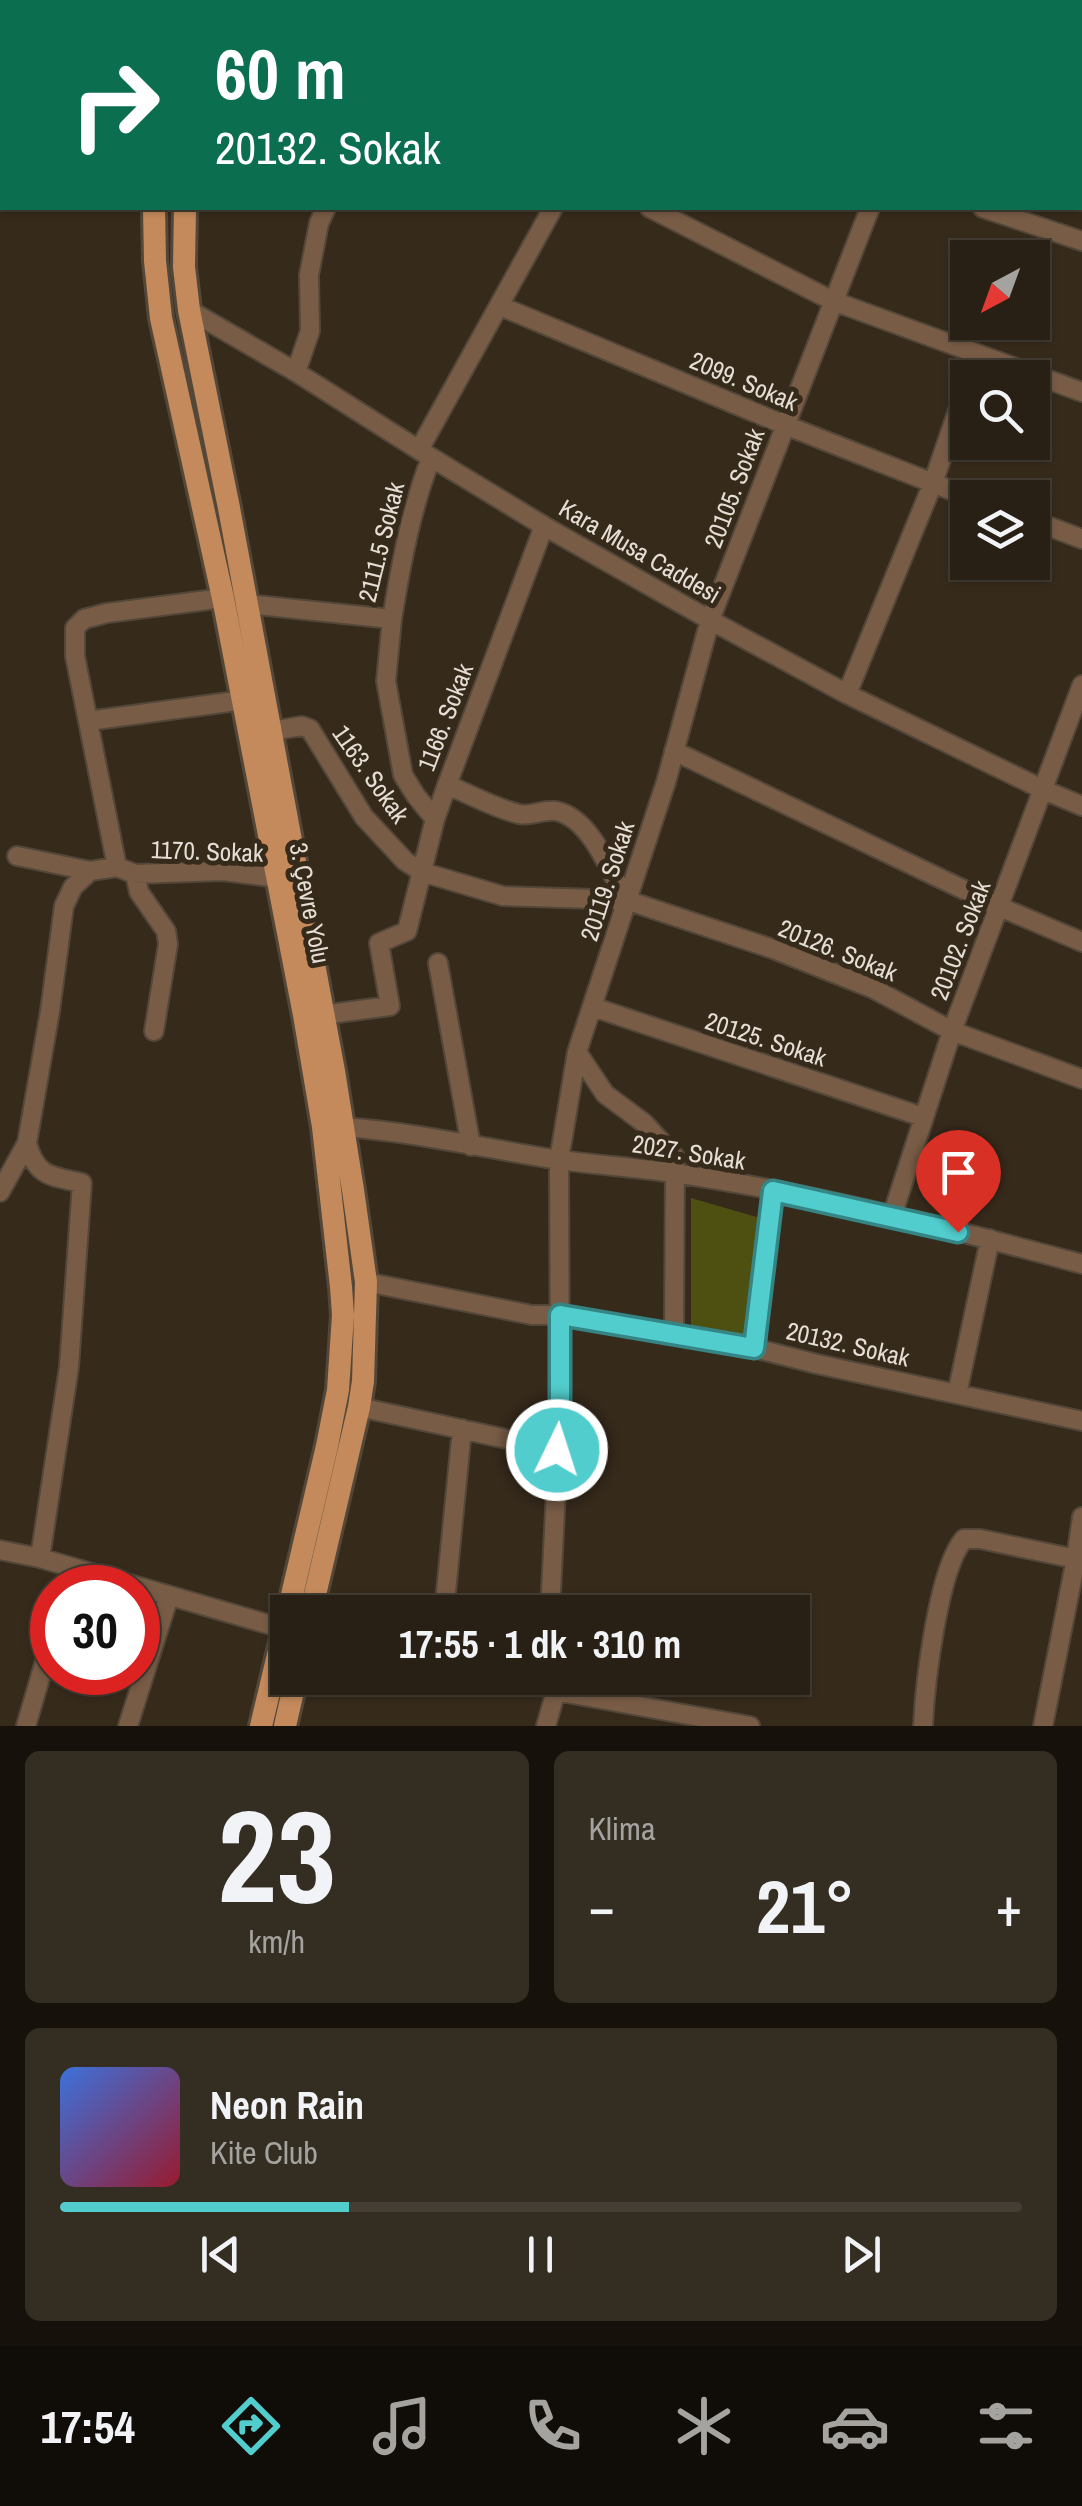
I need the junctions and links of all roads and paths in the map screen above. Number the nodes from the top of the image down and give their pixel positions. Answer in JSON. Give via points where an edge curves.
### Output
{"nodes":[{"id":1,"x":154,"y":210,"type":"edge"},
{"id":2,"x":185,"y":210,"type":"edge"},
{"id":3,"x":325,"y":210,"type":"edge"},
{"id":4,"x":552,"y":210,"type":"edge"},
{"id":5,"x":654,"y":210,"type":"edge"},
{"id":6,"x":869,"y":210,"type":"edge"},
{"id":7,"x":989,"y":210,"type":"edge"},
{"id":8,"x":1082,"y":241,"type":"edge"},
{"id":9,"x":833,"y":301,"type":"junction"},
{"id":10,"x":500,"y":306,"type":"junction"},
{"id":11,"x":189,"y":310,"type":"junction"},
{"id":12,"x":977,"y":353,"type":"junction"},
{"id":13,"x":975,"y":360,"type":"edge"},
{"id":14,"x":296,"y":372,"type":"junction"},
{"id":15,"x":1082,"y":392,"type":"edge"},
{"id":16,"x":785,"y":425,"type":"junction"},
{"id":17,"x":950,"y":432,"type":"edge"},
{"id":18,"x":425,"y":454,"type":"junction"},
{"id":19,"x":933,"y":483,"type":"junction"},
{"id":20,"x":950,"y":490,"type":"edge"},
{"id":21,"x":544,"y":526,"type":"junction"},
{"id":22,"x":1050,"y":527,"type":"edge"},
{"id":23,"x":1082,"y":539,"type":"edge"},
{"id":24,"x":224,"y":598,"type":"junction"},
{"id":25,"x":247,"y":604,"type":"junction"},
{"id":26,"x":392,"y":619,"type":"junction"},
{"id":27,"x":710,"y":620,"type":"junction"},
{"id":28,"x":1082,"y":685,"type":"edge"},
{"id":29,"x":847,"y":694,"type":"junction"},
{"id":30,"x":244,"y":700,"type":"junction"},
{"id":31,"x":88,"y":721,"type":"junction"},
{"id":32,"x":270,"y":731,"type":"junction"},
{"id":33,"x":674,"y":750,"type":"junction"},
{"id":34,"x":446,"y":785,"type":"junction"},
{"id":35,"x":1044,"y":790,"type":"junction"},
{"id":36,"x":1082,"y":806,"type":"edge"},
{"id":37,"x":436,"y":819,"type":"junction"},
{"id":38,"x":17,"y":856,"type":"dead end"},
{"id":39,"x":90,"y":871,"type":"junction"},
{"id":40,"x":126,"y":871,"type":"junction"},
{"id":41,"x":422,"y":872,"type":"junction"},
{"id":42,"x":277,"y":878,"type":"junction"},
{"id":43,"x":626,"y":900,"type":"junction"},
{"id":44,"x":1000,"y":906,"type":"junction"},
{"id":45,"x":1082,"y":942,"type":"edge"},
{"id":46,"x":438,"y":963,"type":"dead end"},
{"id":47,"x":593,"y":1007,"type":"junction"},
{"id":48,"x":322,"y":1015,"type":"junction"},
{"id":49,"x":952,"y":1030,"type":"junction"},
{"id":50,"x":154,"y":1031,"type":"dead end"},
{"id":51,"x":577,"y":1052,"type":"junction"},
{"id":52,"x":1082,"y":1078,"type":"edge"},
{"id":53,"x":924,"y":1118,"type":"junction"},
{"id":54,"x":343,"y":1127,"type":"junction"},
{"id":55,"x":27,"y":1142,"type":"junction"},
{"id":56,"x":471,"y":1146,"type":"junction"},
{"id":57,"x":559,"y":1160,"type":"junction"},
{"id":58,"x":674,"y":1173,"type":"junction"},
{"id":59,"x":773,"y":1191,"type":"junction"},
{"id":60,"x":0,"y":1192,"type":"edge"},
{"id":61,"x":892,"y":1216,"type":"junction"},
{"id":62,"x":990,"y":1239,"type":"junction"},
{"id":63,"x":1082,"y":1264,"type":"edge"},
{"id":64,"x":366,"y":1282,"type":"junction"},
{"id":65,"x":560,"y":1315,"type":"junction"},
{"id":66,"x":674,"y":1334,"type":"junction"},
{"id":67,"x":754,"y":1348,"type":"junction"},
{"id":68,"x":957,"y":1394,"type":"junction"},
{"id":69,"x":360,"y":1407,"type":"junction"},
{"id":70,"x":1082,"y":1421,"type":"edge"},
{"id":71,"x":462,"y":1428,"type":"junction"},
{"id":72,"x":557,"y":1450,"type":"junction"},
{"id":73,"x":1082,"y":1516,"type":"edge"},
{"id":74,"x":0,"y":1550,"type":"edge"},
{"id":75,"x":40,"y":1558,"type":"junction"},
{"id":76,"x":1076,"y":1559,"type":"junction"},
{"id":77,"x":63,"y":1565,"type":"edge"},
{"id":78,"x":160,"y":1593,"type":"edge"},
{"id":79,"x":293,"y":1595,"type":"edge"},
{"id":80,"x":315,"y":1595,"type":"edge"},
{"id":81,"x":446,"y":1595,"type":"edge"},
{"id":82,"x":551,"y":1595,"type":"edge"},
{"id":83,"x":169,"y":1596,"type":"junction"},
{"id":84,"x":270,"y":1617,"type":"edge"},
{"id":85,"x":270,"y":1690,"type":"edge"},
{"id":86,"x":35,"y":1695,"type":"edge"},
{"id":87,"x":292,"y":1695,"type":"edge"},
{"id":88,"x":549,"y":1695,"type":"edge"},
{"id":89,"x":599,"y":1695,"type":"edge"},
{"id":90,"x":26,"y":1726,"type":"edge"},
{"id":91,"x":128,"y":1726,"type":"edge"},
{"id":92,"x":261,"y":1726,"type":"edge"},
{"id":93,"x":285,"y":1726,"type":"edge"},
{"id":94,"x":546,"y":1726,"type":"edge"},
{"id":95,"x":750,"y":1726,"type":"edge"},
{"id":96,"x":924,"y":1726,"type":"edge"},
{"id":97,"x":1044,"y":1726,"type":"edge"}],
"edges":[{"from":1,"to":24,"type":"main road","name":"3. Çevre Yolu","via":[[161,318]]},
{"from":2,"to":11,"type":"main road","name":"3. Çevre Yolu"},
{"from":3,"to":14,"type":"street","via":[[309,276],[310,332]]},
{"from":4,"to":10,"type":"street","name":"2111.5 Sokak"},
{"from":5,"to":9,"type":"street"},
{"from":6,"to":9,"type":"street","name":"20105. Sokak"},
{"from":7,"to":8,"type":"street"},
{"from":9,"to":12,"type":"street"},
{"from":9,"to":16,"type":"street","name":"20105. Sokak"},
{"from":10,"to":16,"type":"street","name":"2099. Sokak"},
{"from":10,"to":18,"type":"street","name":"2111.5 Sokak"},
{"from":11,"to":14,"type":"street","name":"Kara Musa Caddesi"},
{"from":11,"to":25,"type":"main road","name":"3. Çevre Yolu"},
{"from":12,"to":13,"type":"street"},
{"from":12,"to":15,"type":"street"},
{"from":14,"to":18,"type":"street","name":"Kara Musa Caddesi"},
{"from":16,"to":19,"type":"street","name":"2099. Sokak"},
{"from":16,"to":27,"type":"street","name":"20105. Sokak"},
{"from":17,"to":19,"type":"street"},
{"from":18,"to":21,"type":"street","name":"Kara Musa Caddesi"},
{"from":18,"to":26,"type":"street","name":"2111.5 Sokak"},
{"from":19,"to":20,"type":"street","name":"2099. Sokak"},
{"from":19,"to":29,"type":"street"},
{"from":21,"to":27,"type":"street","name":"Kara Musa Caddesi"},
{"from":21,"to":34,"type":"street","name":"1166. Sokak"},
{"from":22,"to":23,"type":"street"},
{"from":24,"to":30,"type":"main road","name":"3. Çevre Yolu"},
{"from":24,"to":31,"type":"street","via":[[84,619],[75,628],[75,656]]},
{"from":25,"to":26,"type":"street","name":"2111.5 Sokak"},
{"from":25,"to":32,"type":"main road","name":"3. Çevre Yolu"},
{"from":26,"to":37,"type":"street","via":[[386,681],[403,775]]},
{"from":27,"to":29,"type":"street","name":"Kara Musa Caddesi"},
{"from":27,"to":33,"type":"street","name":"20119. Sokak"},
{"from":28,"to":35,"type":"street","name":"20102. Sokak"},
{"from":29,"to":35,"type":"street","name":"Kara Musa Caddesi"},
{"from":30,"to":31,"type":"street"},
{"from":30,"to":42,"type":"main road","name":"3. Çevre Yolu"},
{"from":31,"to":40,"type":"street"},
{"from":32,"to":41,"type":"street","name":"1163. Sokak","via":[[310,729],[364,817]]},
{"from":32,"to":48,"type":"main road","name":"3. Çevre Yolu"},
{"from":33,"to":43,"type":"street","name":"20119. Sokak"},
{"from":33,"to":44,"type":"street"},
{"from":34,"to":37,"type":"street","name":"1166. Sokak"},
{"from":34,"to":43,"type":"street","via":[[522,816],[558,812],[578,821]]},
{"from":35,"to":36,"type":"street","name":"Kara Musa Caddesi"},
{"from":35,"to":44,"type":"street","name":"20102. Sokak"},
{"from":37,"to":41,"type":"street","name":"1166. Sokak"},
{"from":38,"to":39,"type":"street"},
{"from":39,"to":40,"type":"street","name":"1170. Sokak"},
{"from":39,"to":55,"type":"street","via":[[64,906]]},
{"from":40,"to":42,"type":"street","name":"1170. Sokak"},
{"from":40,"to":50,"type":"street","via":[[166,931]]},
{"from":41,"to":43,"type":"street","name":"20126. Sokak","via":[[503,896]]},
{"from":41,"to":48,"type":"street","name":"1166. Sokak","via":[[407,931],[378,942],[390,1006]]},
{"from":42,"to":79,"type":"main road","name":"3. Çevre Yolu","via":[[323,1126],[342,1315],[338,1390]]},
{"from":43,"to":47,"type":"street","name":"20119. Sokak"},
{"from":43,"to":49,"type":"street","name":"20126. Sokak","via":[[874,989]]},
{"from":44,"to":45,"type":"street"},
{"from":44,"to":49,"type":"street","name":"20102. Sokak"},
{"from":46,"to":56,"type":"street"},
{"from":47,"to":51,"type":"street","name":"20119. Sokak"},
{"from":47,"to":53,"type":"street","name":"20125. Sokak"},
{"from":48,"to":54,"type":"main road","name":"3. Çevre Yolu"},
{"from":49,"to":52,"type":"street","name":"20126. Sokak"},
{"from":49,"to":53,"type":"street","name":"20102. Sokak"},
{"from":51,"to":57,"type":"street","name":"20119. Sokak"},
{"from":51,"to":58,"type":"street","via":[[605,1094],[644,1122],[675,1157]]},
{"from":53,"to":61,"type":"street","name":"20102. Sokak"},
{"from":54,"to":56,"type":"street","name":"2027. Sokak"},
{"from":54,"to":64,"type":"main road","name":"3. Çevre Yolu"},
{"from":55,"to":60,"type":"street"},
{"from":55,"to":75,"type":"street","via":[[32,1162],[46,1174],[82,1182],[70,1367]]},
{"from":56,"to":57,"type":"street","name":"2027. Sokak"},
{"from":57,"to":58,"type":"street","name":"2027. Sokak"},
{"from":57,"to":65,"type":"street","name":"20119. Sokak"},
{"from":58,"to":59,"type":"street","name":"2027. Sokak"},
{"from":58,"to":66,"type":"street"},
{"from":59,"to":61,"type":"street","name":"2027. Sokak"},
{"from":59,"to":67,"type":"street"},
{"from":61,"to":62,"type":"street","name":"2027. Sokak"},
{"from":62,"to":63,"type":"street","name":"2027. Sokak"},
{"from":62,"to":68,"type":"street"},
{"from":64,"to":65,"type":"street","name":"20132. Sokak"},
{"from":64,"to":69,"type":"main road","name":"3. Çevre Yolu"},
{"from":65,"to":66,"type":"street","name":"20132. Sokak"},
{"from":65,"to":72,"type":"street","name":"20119. Sokak"},
{"from":66,"to":67,"type":"street","name":"20132. Sokak"},
{"from":67,"to":68,"type":"street","name":"20132. Sokak"},
{"from":68,"to":70,"type":"street","name":"20132. Sokak"},
{"from":69,"to":71,"type":"street"},
{"from":69,"to":80,"type":"main road","name":"3. Çevre Yolu"},
{"from":71,"to":72,"type":"street"},
{"from":71,"to":81,"type":"street"},
{"from":72,"to":82,"type":"street","name":"20119. Sokak"},
{"from":73,"to":76,"type":"street"},
{"from":74,"to":75,"type":"street"},
{"from":75,"to":77,"type":"street"},
{"from":76,"to":96,"type":"street","via":[[964,1539],[945,1580]]},
{"from":76,"to":97,"type":"street"},
{"from":78,"to":83,"type":"street"},
{"from":83,"to":84,"type":"street"},
{"from":83,"to":91,"type":"street"},
{"from":85,"to":92,"type":"main road","name":"3. Çevre Yolu"},
{"from":86,"to":90,"type":"street"},
{"from":87,"to":93,"type":"main road"},
{"from":88,"to":94,"type":"street"},
{"from":89,"to":95,"type":"street"}]}
